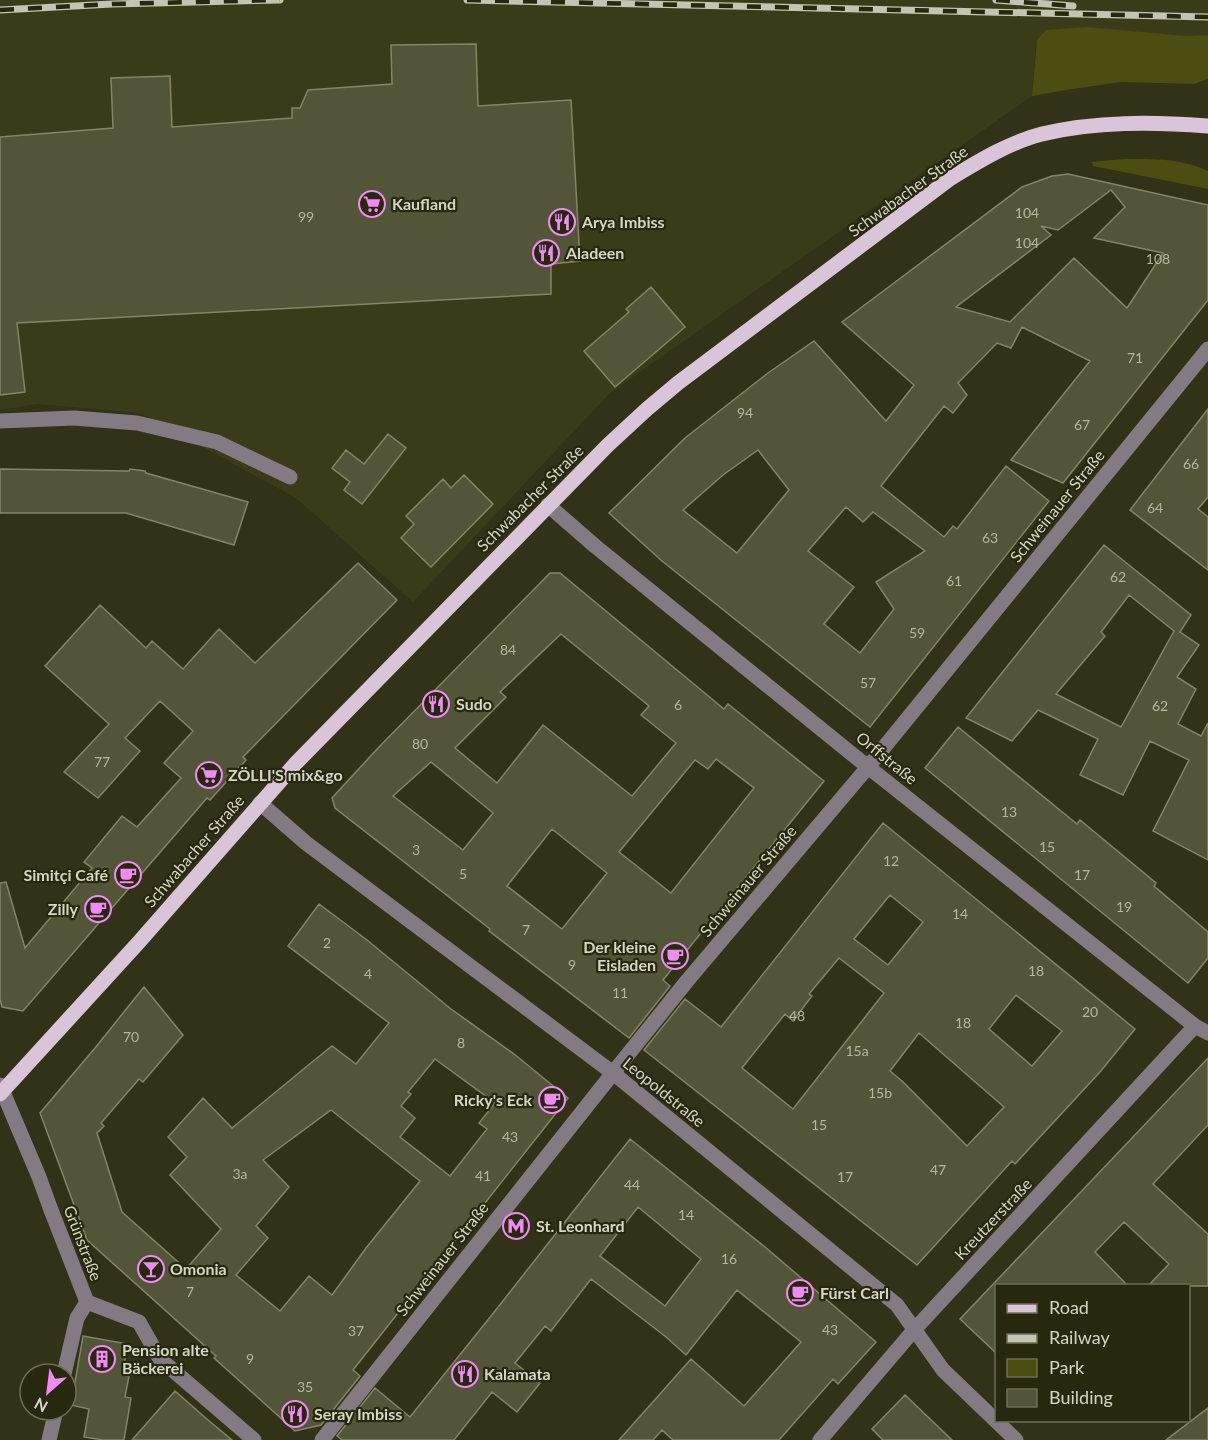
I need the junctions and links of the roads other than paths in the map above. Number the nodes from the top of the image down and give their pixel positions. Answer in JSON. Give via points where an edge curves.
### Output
{"nodes":[{"id":1,"x":1208,"y":126,"type":"edge"},
{"id":2,"x":1208,"y":350,"type":"edge"},
{"id":3,"x":0,"y":421,"type":"edge"},
{"id":4,"x":290,"y":477,"type":"dead end"},
{"id":5,"x":548,"y":505,"type":"junction"},
{"id":6,"x":868,"y":766,"type":"junction"},
{"id":7,"x":260,"y":803,"type":"junction"},
{"id":8,"x":1202,"y":1029,"type":"edge"},
{"id":9,"x":613,"y":1073,"type":"junction"},
{"id":10,"x":1,"y":1090,"type":"edge"},
{"id":11,"x":87,"y":1302,"type":"junction"},
{"id":12,"x":915,"y":1330,"type":"junction"},
{"id":13,"x":67,"y":1362,"type":"edge"},
{"id":14,"x":995,"y":1420,"type":"edge"},
{"id":15,"x":53,"y":1422,"type":"edge"},
{"id":16,"x":997,"y":1422,"type":"edge"},
{"id":17,"x":49,"y":1440,"type":"edge"},
{"id":18,"x":254,"y":1440,"type":"edge"},
{"id":19,"x":322,"y":1440,"type":"edge"},
{"id":20,"x":820,"y":1440,"type":"edge"},
{"id":21,"x":1016,"y":1440,"type":"edge"}],
"edges":[{"from":1,"to":5,"type":"main road","name":"Schwabacher Straße","via":[[1137,123],[1065,130],[1028,139],[974,164],[678,382]]},
{"from":2,"to":6,"type":"street","name":"Schweinauer Straße"},
{"from":3,"to":4,"type":"street","via":[[74,418],[137,423],[217,442]]},
{"from":5,"to":6,"type":"street","name":"Orffstraße"},
{"from":5,"to":7,"type":"main road","name":"Schwabacher Straße"},
{"from":6,"to":8,"type":"street","name":"Orffstraße"},
{"from":6,"to":9,"type":"street","name":"Schweinauer Straße"},
{"from":7,"to":9,"type":"street","name":"Leopoldstraße","via":[[306,843]]},
{"from":7,"to":10,"type":"main road","name":"Schwabacher Straße","via":[[139,942]]},
{"from":8,"to":12,"type":"street","name":"Kreutzerstraße"},
{"from":9,"to":12,"type":"street","name":"Leopoldstraße","via":[[897,1305]]},
{"from":9,"to":19,"type":"street","name":"Schweinauer Straße"},
{"from":10,"to":11,"type":"street","name":"Grünstraße"},
{"from":11,"to":13,"type":"street","via":[[77,1318]]},
{"from":11,"to":18,"type":"street","name":"Grünstraße","via":[[139,1322],[160,1359]]},
{"from":12,"to":14,"type":"street","name":"Leopoldstraße","via":[[943,1370]]},
{"from":12,"to":20,"type":"street","name":"Kreutzerstraße"},
{"from":15,"to":17,"type":"street"},
{"from":16,"to":21,"type":"street","name":"Leopoldstraße"}]}
